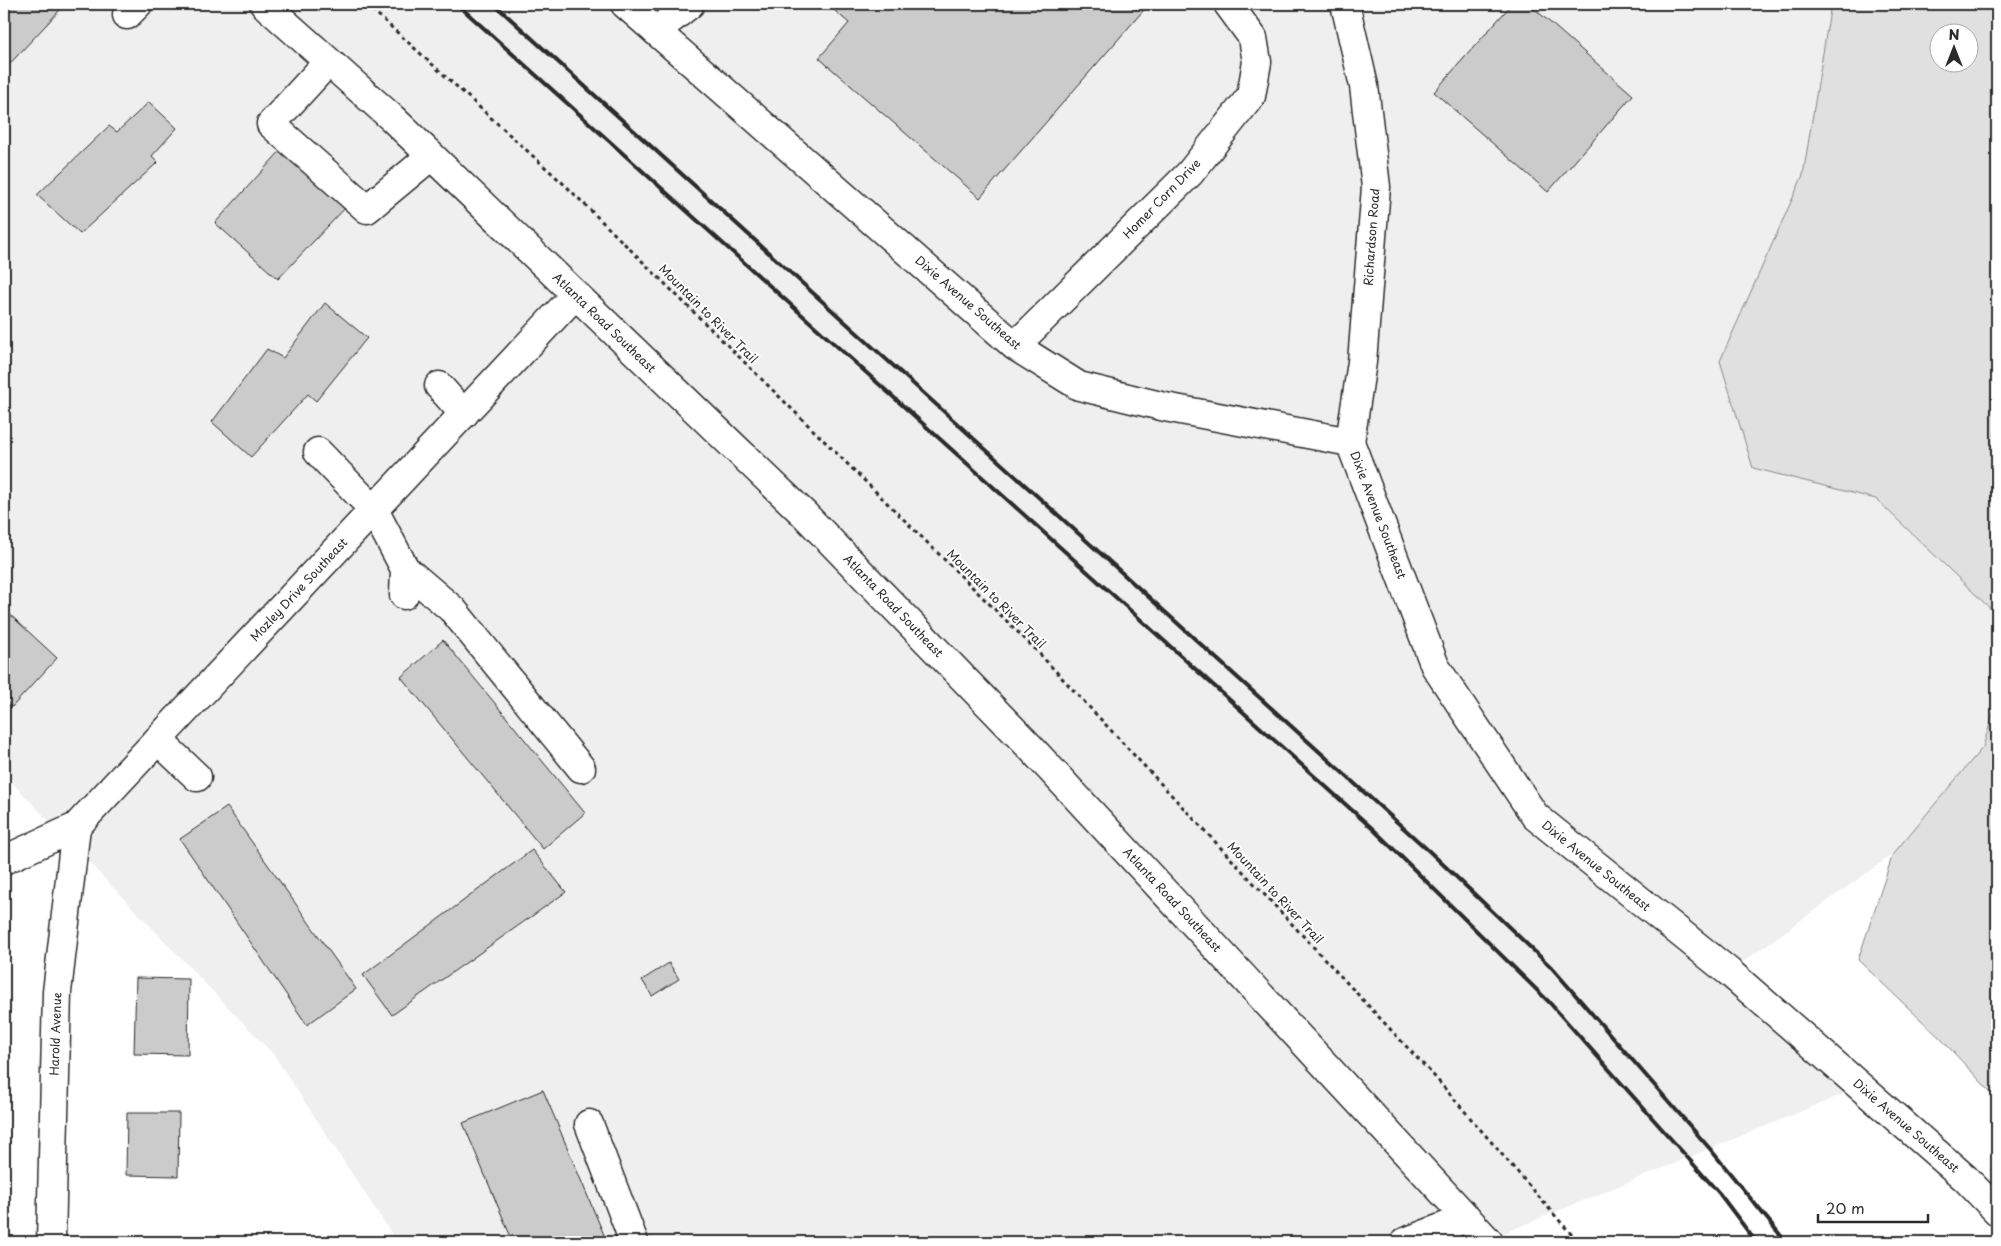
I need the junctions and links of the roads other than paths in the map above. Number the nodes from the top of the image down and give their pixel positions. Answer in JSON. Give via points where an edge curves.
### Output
{"nodes":[{"id":1,"x":264,"y":4,"type":"edge"},
{"id":2,"x":625,"y":4,"type":"edge"},
{"id":3,"x":690,"y":4,"type":"edge"},
{"id":4,"x":1228,"y":4,"type":"edge"},
{"id":5,"x":1344,"y":4,"type":"edge"},
{"id":6,"x":656,"y":31,"type":"junction"},
{"id":7,"x":328,"y":62,"type":"junction"},
{"id":8,"x":431,"y":156,"type":"junction"},
{"id":9,"x":575,"y":295,"type":"junction"},
{"id":10,"x":1015,"y":346,"type":"junction"},
{"id":11,"x":439,"y":386,"type":"dead end"},
{"id":12,"x":464,"y":414,"type":"junction"},
{"id":13,"x":1350,"y":442,"type":"junction"},
{"id":14,"x":318,"y":452,"type":"dead end"},
{"id":15,"x":374,"y":510,"type":"junction"},
{"id":16,"x":158,"y":740,"type":"junction"},
{"id":17,"x":581,"y":768,"type":"dead end"},
{"id":18,"x":197,"y":777,"type":"dead end"},
{"id":19,"x":76,"y":827,"type":"junction"},
{"id":20,"x":4,"y":860,"type":"edge"},
{"id":21,"x":589,"y":1124,"type":"dead end"},
{"id":22,"x":1997,"y":1211,"type":"edge"},
{"id":23,"x":1467,"y":1218,"type":"junction"},
{"id":24,"x":51,"y":1242,"type":"edge"},
{"id":25,"x":634,"y":1242,"type":"edge"},
{"id":26,"x":1405,"y":1242,"type":"edge"},
{"id":27,"x":1489,"y":1242,"type":"edge"}],
"edges":[{"from":1,"to":7,"type":"street","name":"Atlanta Road Southeast"},
{"from":2,"to":6,"type":"street","name":"Dixie Avenue Southeast"},
{"from":3,"to":6,"type":"street"},
{"from":4,"to":10,"type":"street","name":"Homer Corn Drive","via":[[1253,38],[1257,62],[1251,96],[1190,173]]},
{"from":5,"to":13,"type":"street","name":"Richardson Road","via":[[1364,86],[1376,187],[1362,362]]},
{"from":6,"to":10,"type":"street","name":"Dixie Avenue Southeast"},
{"from":7,"to":8,"type":"street","name":"Atlanta Road Southeast"},
{"from":7,"to":8,"type":"street","via":[[271,124],[367,209]]},
{"from":8,"to":9,"type":"street","name":"Atlanta Road Southeast"},
{"from":9,"to":12,"type":"street","name":"Mozley Drive Southeast"},
{"from":9,"to":23,"type":"street","name":"Atlanta Road Southeast","via":[[805,515],[1009,726]]},
{"from":10,"to":13,"type":"street","name":"Dixie Avenue Southeast","via":[[1079,386],[1165,407]]},
{"from":11,"to":12,"type":"street"},
{"from":12,"to":15,"type":"street","name":"Mozley Drive Southeast"},
{"from":13,"to":22,"type":"street","name":"Dixie Avenue Southeast","via":[[1435,666],[1535,816],[1729,972],[1965,1178]]},
{"from":14,"to":15,"type":"street"},
{"from":15,"to":16,"type":"street","name":"Mozley Drive Southeast"},
{"from":15,"to":17,"type":"street","via":[[404,582],[453,610]]},
{"from":16,"to":18,"type":"street"},
{"from":16,"to":19,"type":"street","name":"Mozley Drive Southeast"},
{"from":19,"to":20,"type":"street","name":"Mozley Drive Southeast"},
{"from":19,"to":24,"type":"street","name":"Harold Avenue","via":[[57,992]]},
{"from":21,"to":25,"type":"street"},
{"from":23,"to":26,"type":"street"},
{"from":23,"to":27,"type":"street","name":"Atlanta Road Southeast"}]}
